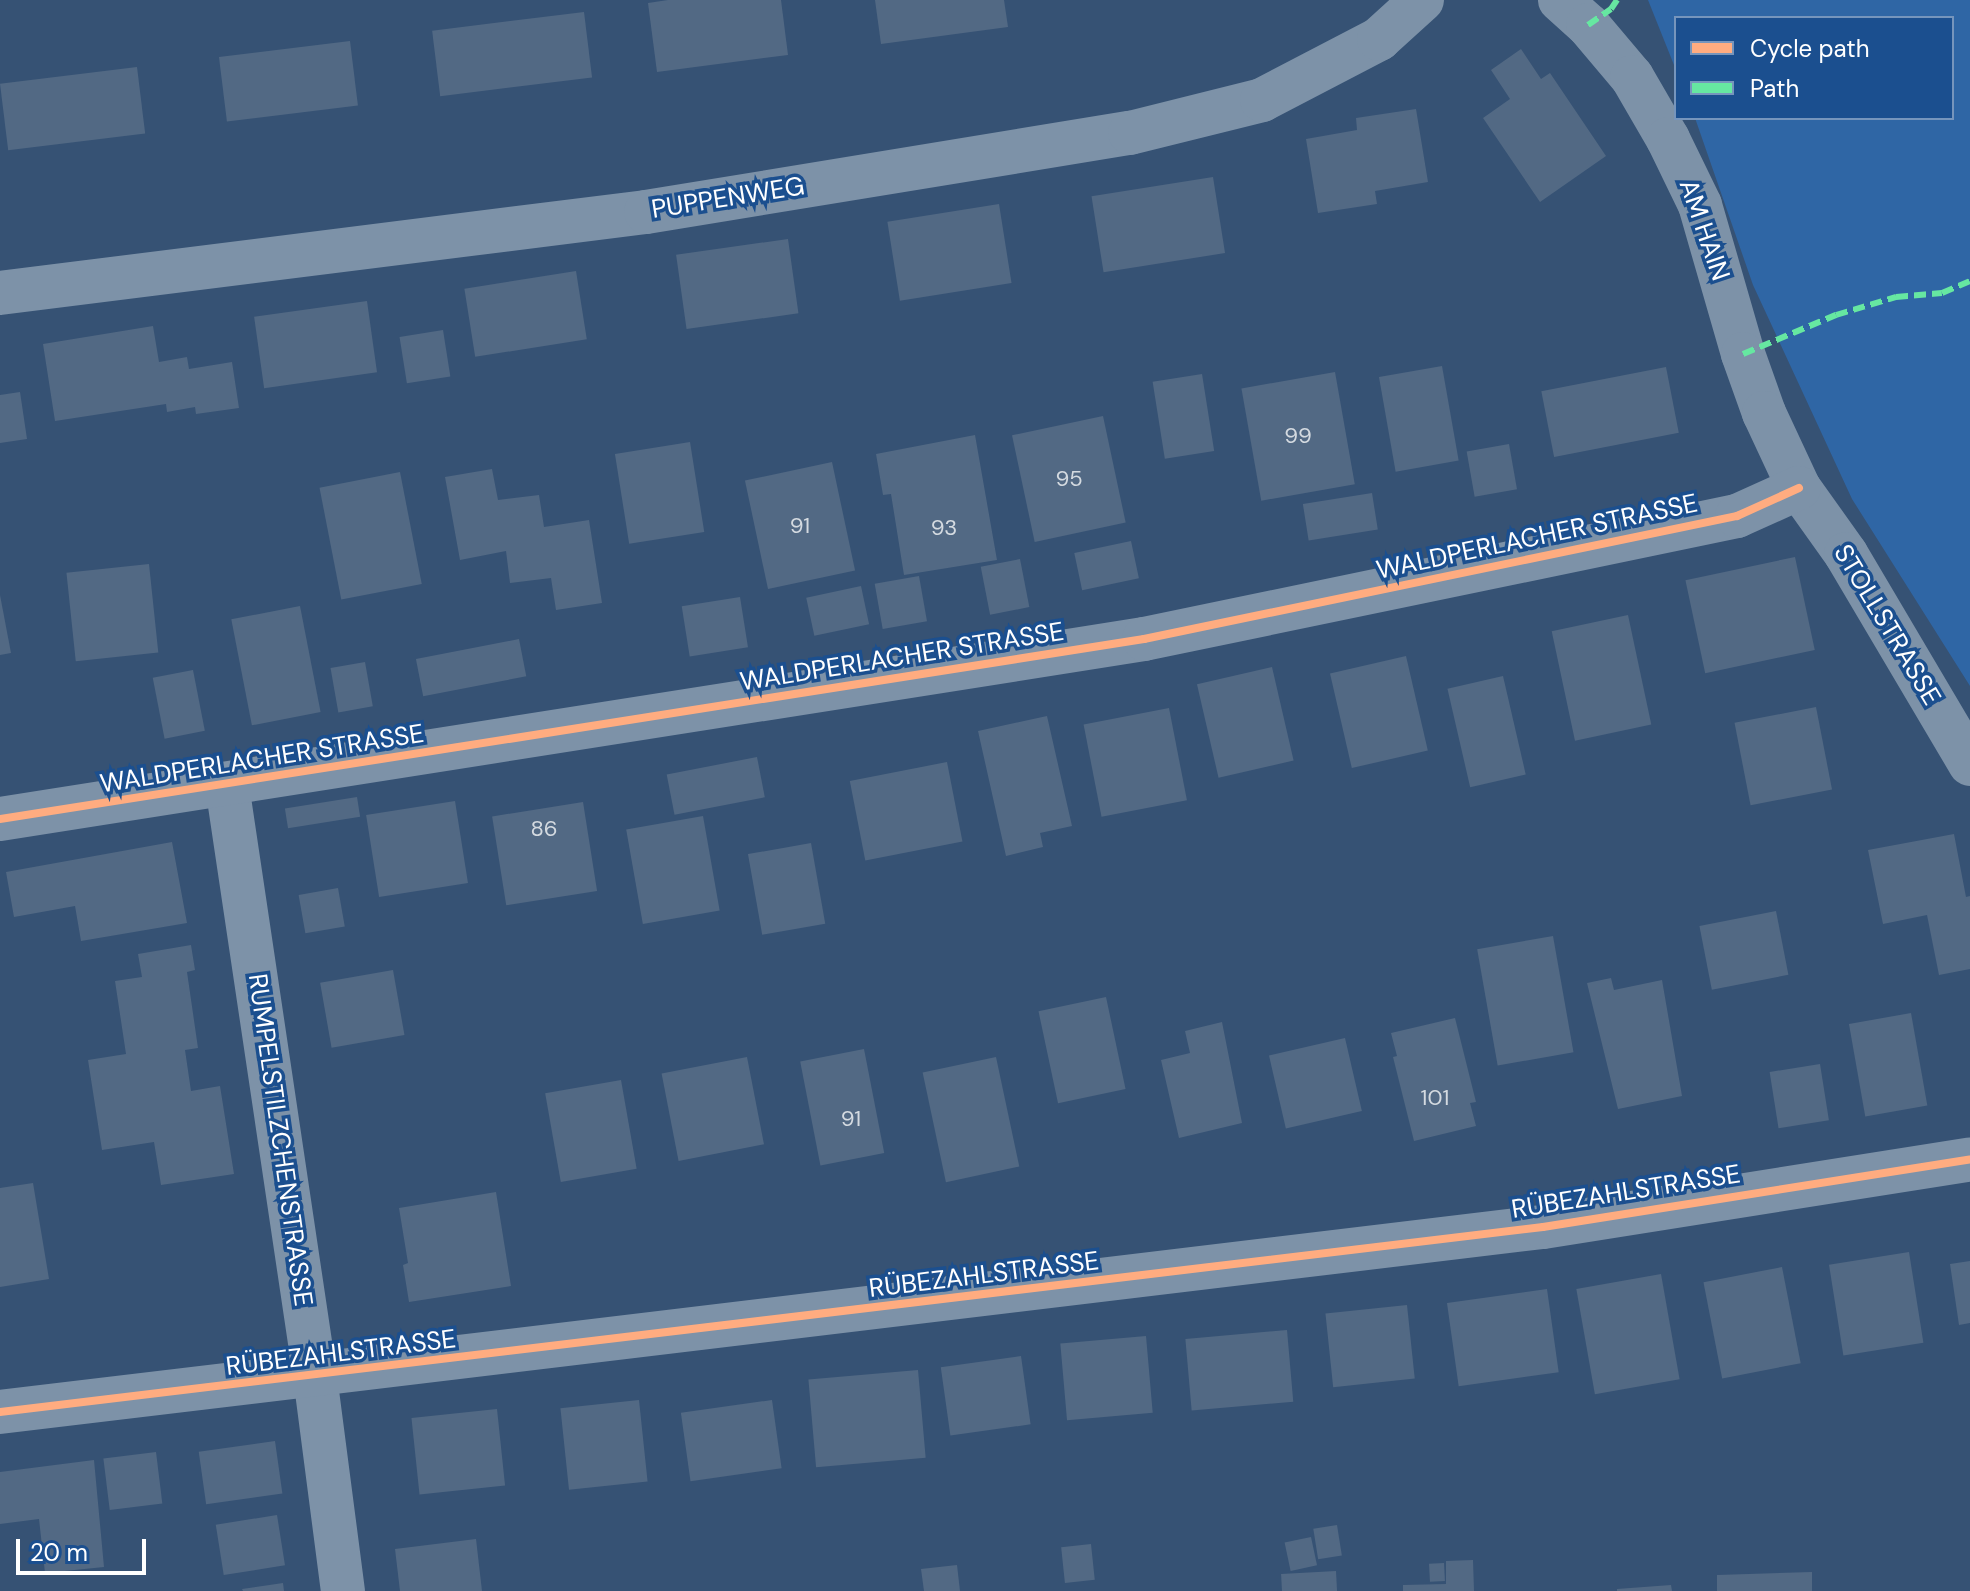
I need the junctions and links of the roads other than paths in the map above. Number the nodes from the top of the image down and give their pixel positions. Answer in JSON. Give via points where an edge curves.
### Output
{"nodes":[{"id":1,"x":1422,"y":0,"type":"edge"},
{"id":2,"x":1560,"y":0,"type":"edge"},
{"id":3,"x":0,"y":293,"type":"edge"},
{"id":4,"x":1799,"y":488,"type":"junction"},
{"id":5,"x":1970,"y":764,"type":"edge"},
{"id":6,"x":227,"y":785,"type":"junction"},
{"id":7,"x":0,"y":819,"type":"edge"},
{"id":8,"x":1970,"y":1159,"type":"edge"},
{"id":9,"x":315,"y":1376,"type":"junction"},
{"id":10,"x":0,"y":1412,"type":"edge"},
{"id":11,"x":343,"y":1591,"type":"edge"}],
"edges":[{"from":1,"to":3,"type":"street","name":"PUPPENWEG","via":[[1379,39],[1262,100],[1130,133],[646,212]]},
{"from":2,"to":4,"type":"street","name":"AM HAIN","via":[[1632,77],[1668,139],[1700,205],[1743,354]]},
{"from":4,"to":5,"type":"street","name":"STOLLSTRASSE","via":[[1846,554]]},
{"from":4,"to":6,"type":"street","name":"WALDPERLACHER STRASSE","via":[[1737,516],[1144,639]]},
{"from":6,"to":7,"type":"street","name":"WALDPERLACHER STRASSE"},
{"from":6,"to":9,"type":"street","name":"RUMPELSTILZCHENSTRASSE"},
{"from":8,"to":9,"type":"street","name":"RÜBEZAHLSTRASSE","via":[[1543,1227]]},
{"from":9,"to":10,"type":"street","name":"RÜBEZAHLSTRASSE"},
{"from":9,"to":11,"type":"street","name":"RUMPELSTILZCHENSTRASSE"}]}
